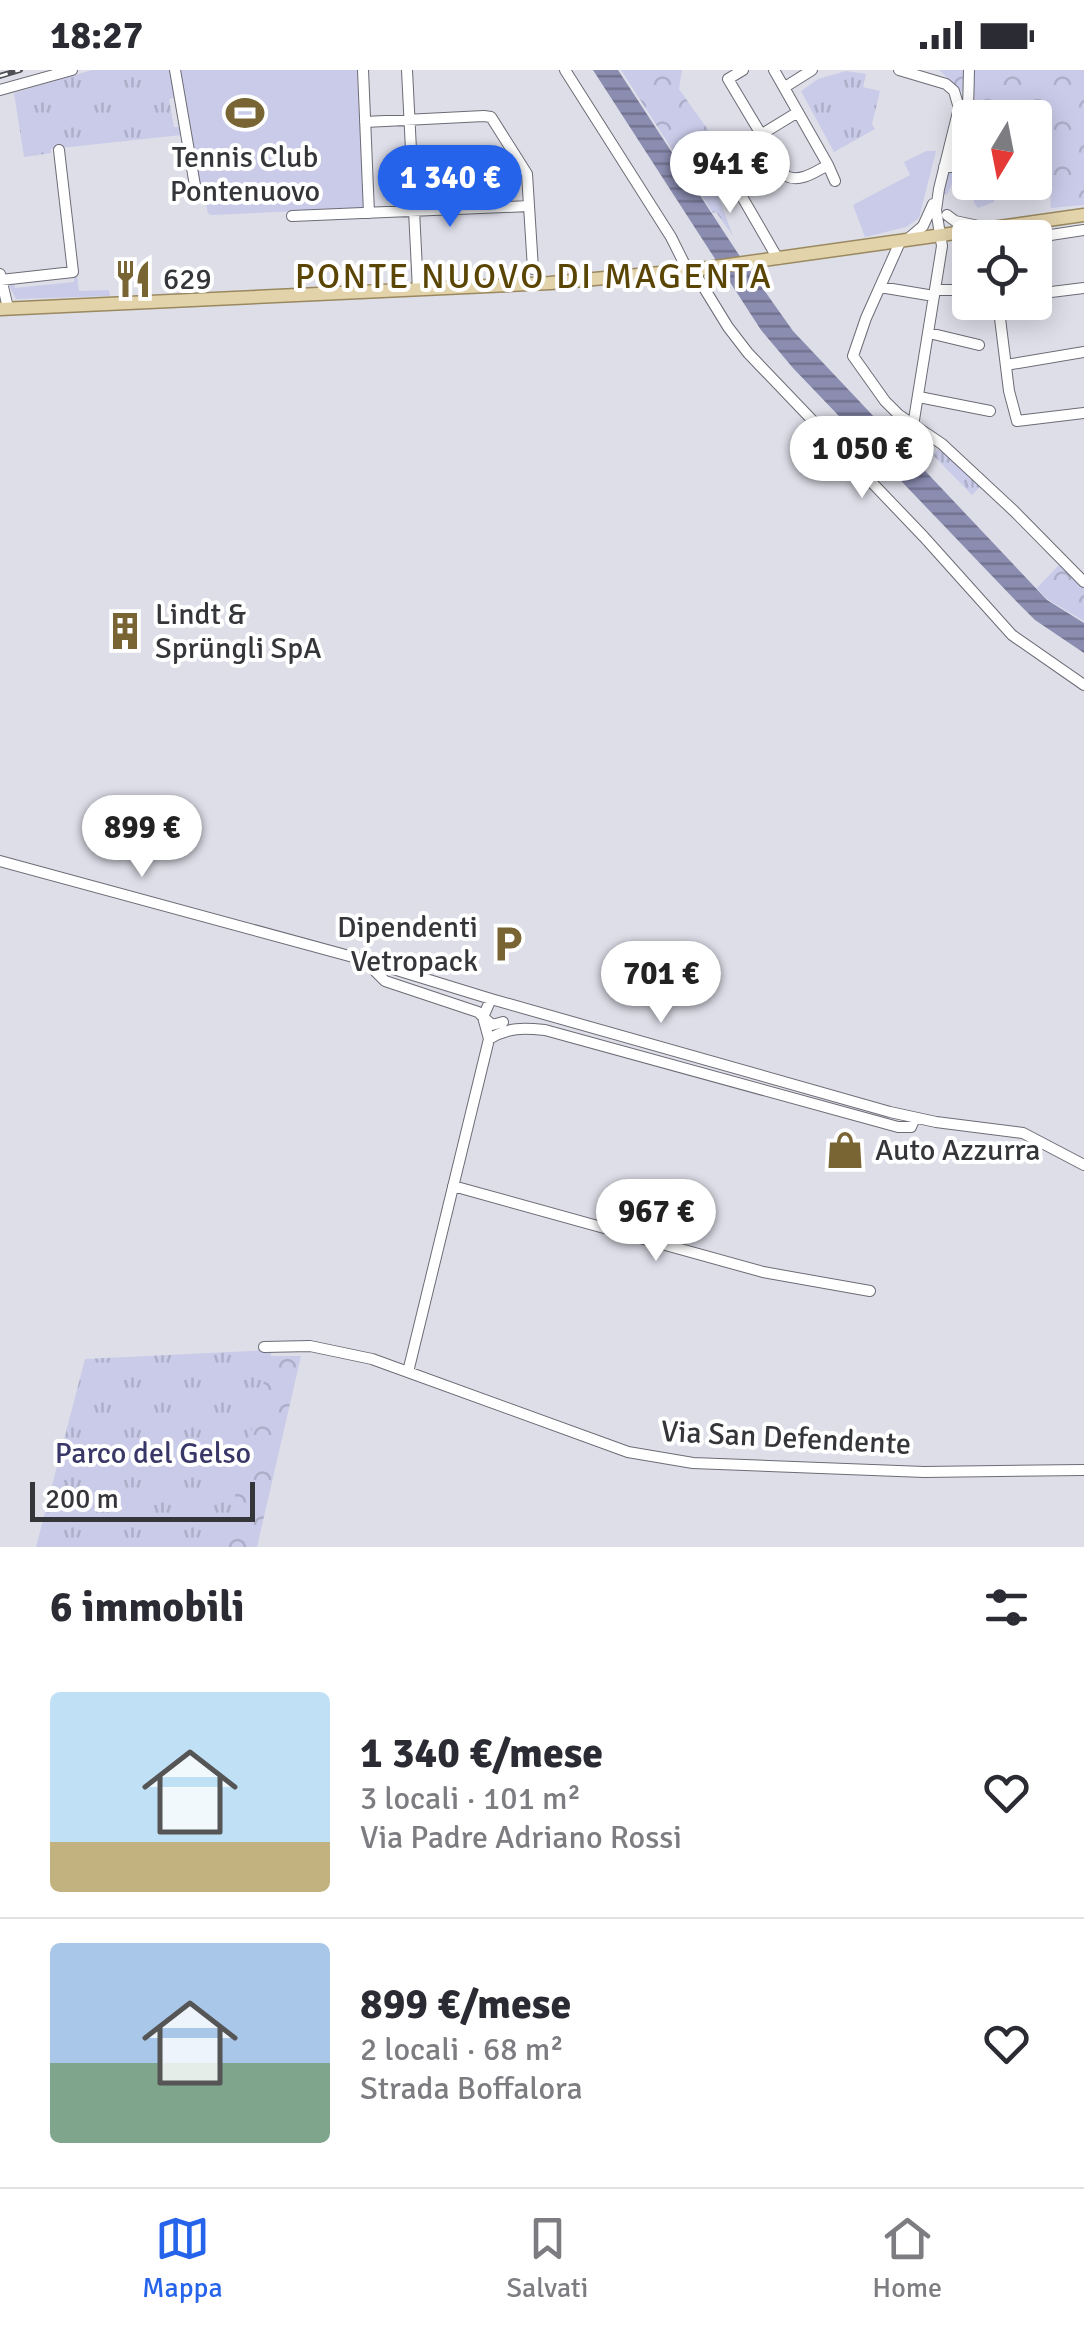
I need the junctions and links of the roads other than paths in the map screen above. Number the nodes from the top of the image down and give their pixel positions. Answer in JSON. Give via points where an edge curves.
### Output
{"nodes":[{"id":1,"x":72,"y":70,"type":"edge"},
{"id":2,"x":175,"y":70,"type":"edge"},
{"id":3,"x":363,"y":70,"type":"edge"},
{"id":4,"x":407,"y":70,"type":"edge"},
{"id":5,"x":565,"y":70,"type":"edge"},
{"id":6,"x":743,"y":70,"type":"edge"},
{"id":7,"x":774,"y":70,"type":"edge"},
{"id":8,"x":812,"y":70,"type":"edge"},
{"id":9,"x":899,"y":70,"type":"edge"},
{"id":10,"x":970,"y":70,"type":"edge"},
{"id":11,"x":784,"y":87,"type":"junction"},
{"id":12,"x":0,"y":90,"type":"edge"},
{"id":13,"x":798,"y":112,"type":"junction"},
{"id":14,"x":410,"y":119,"type":"junction"},
{"id":15,"x":365,"y":122,"type":"junction"},
{"id":16,"x":762,"y":134,"type":"junction"},
{"id":17,"x":59,"y":150,"type":"dead end"},
{"id":18,"x":707,"y":158,"type":"dead end"},
{"id":19,"x":828,"y":164,"type":"junction"},
{"id":20,"x":944,"y":167,"type":"junction"},
{"id":21,"x":835,"y":181,"type":"dead end"},
{"id":22,"x":939,"y":189,"type":"junction"},
{"id":23,"x":197,"y":197,"type":"dead end"},
{"id":24,"x":528,"y":206,"type":"junction"},
{"id":25,"x":414,"y":212,"type":"junction"},
{"id":26,"x":369,"y":213,"type":"junction"},
{"id":27,"x":947,"y":215,"type":"junction"},
{"id":28,"x":292,"y":216,"type":"dead end"},
{"id":29,"x":1078,"y":216,"type":"edge"},
{"id":30,"x":956,"y":220,"type":"edge"},
{"id":31,"x":1052,"y":220,"type":"edge"},
{"id":32,"x":1079,"y":231,"type":"edge"},
{"id":33,"x":952,"y":235,"type":"edge"},
{"id":34,"x":1052,"y":235,"type":"edge"},
{"id":35,"x":941,"y":236,"type":"junction"},
{"id":36,"x":901,"y":242,"type":"junction"},
{"id":37,"x":778,"y":259,"type":"junction"},
{"id":38,"x":533,"y":269,"type":"junction"},
{"id":39,"x":698,"y":270,"type":"junction"},
{"id":40,"x":0,"y":276,"type":"edge"},
{"id":41,"x":550,"y":283,"type":"junction"},
{"id":42,"x":520,"y":285,"type":"junction"},
{"id":43,"x":880,"y":287,"type":"junction"},
{"id":44,"x":1084,"y":288,"type":"edge"},
{"id":45,"x":418,"y":290,"type":"junction"},
{"id":46,"x":952,"y":292,"type":"edge"},
{"id":47,"x":1052,"y":292,"type":"edge"},
{"id":48,"x":935,"y":293,"type":"junction"},
{"id":49,"x":4,"y":308,"type":"edge"},
{"id":50,"x":1000,"y":320,"type":"edge"},
{"id":51,"x":928,"y":333,"type":"junction"},
{"id":52,"x":979,"y":345,"type":"dead end"},
{"id":53,"x":1084,"y":352,"type":"edge"},
{"id":54,"x":1006,"y":365,"type":"junction"},
{"id":55,"x":919,"y":397,"type":"junction"},
{"id":56,"x":990,"y":411,"type":"dead end"},
{"id":57,"x":1084,"y":413,"type":"edge"},
{"id":58,"x":913,"y":426,"type":"junction"},
{"id":59,"x":1084,"y":582,"type":"edge"},
{"id":60,"x":1084,"y":685,"type":"edge"},
{"id":61,"x":0,"y":861,"type":"edge"},
{"id":62,"x":364,"y":960,"type":"junction"},
{"id":63,"x":491,"y":999,"type":"junction"},
{"id":64,"x":505,"y":1002,"type":"junction"},
{"id":65,"x":483,"y":1017,"type":"junction"},
{"id":66,"x":503,"y":1026,"type":"junction"},
{"id":67,"x":489,"y":1040,"type":"junction"},
{"id":68,"x":916,"y":1118,"type":"junction"},
{"id":69,"x":1084,"y":1164,"type":"edge"},
{"id":70,"x":453,"y":1186,"type":"junction"},
{"id":71,"x":870,"y":1290,"type":"dead end"},
{"id":72,"x":264,"y":1347,"type":"dead end"},
{"id":73,"x":408,"y":1372,"type":"junction"},
{"id":74,"x":1084,"y":1470,"type":"edge"}],
"edges":[{"from":1,"to":12,"type":"street"},
{"from":2,"to":23,"type":"street"},
{"from":3,"to":15,"type":"street"},
{"from":4,"to":14,"type":"street"},
{"from":5,"to":39,"type":"street","via":[[684,263]]},
{"from":6,"to":16,"type":"street","via":[[728,79]]},
{"from":7,"to":11,"type":"street"},
{"from":8,"to":11,"type":"street"},
{"from":9,"to":20,"type":"street","via":[[946,84],[957,98]]},
{"from":10,"to":20,"type":"street","via":[[963,142],[956,162]]},
{"from":11,"to":13,"type":"street"},
{"from":13,"to":16,"type":"street"},
{"from":13,"to":19,"type":"street"},
{"from":14,"to":15,"type":"street"},
{"from":14,"to":24,"type":"street","via":[[491,117],[527,174]]},
{"from":14,"to":25,"type":"street"},
{"from":15,"to":26,"type":"street"},
{"from":16,"to":19,"type":"street","via":[[789,178]]},
{"from":17,"to":40,"type":"street","via":[[72,272]]},
{"from":18,"to":37,"type":"street","via":[[741,195]]},
{"from":19,"to":21,"type":"street"},
{"from":20,"to":22,"type":"street"},
{"from":22,"to":27,"type":"street"},
{"from":22,"to":35,"type":"street"},
{"from":22,"to":36,"type":"street","via":[[923,226]]},
{"from":24,"to":25,"type":"street"},
{"from":24,"to":38,"type":"street"},
{"from":25,"to":26,"type":"street"},
{"from":25,"to":45,"type":"street"},
{"from":26,"to":28,"type":"street"},
{"from":27,"to":30,"type":"street"},
{"from":27,"to":35,"type":"street"},
{"from":29,"to":31,"type":"main road"},
{"from":29,"to":32,"type":"street"},
{"from":32,"to":34,"type":"street"},
{"from":33,"to":35,"type":"main road"},
{"from":35,"to":36,"type":"main road"},
{"from":35,"to":48,"type":"street"},
{"from":36,"to":37,"type":"main road"},
{"from":36,"to":43,"type":"street"},
{"from":37,"to":39,"type":"main road"},
{"from":38,"to":41,"type":"street","via":[[548,274]]},
{"from":38,"to":42,"type":"street","via":[[522,274]]},
{"from":39,"to":41,"type":"main road"},
{"from":39,"to":60,"type":"street","via":[[748,353],[1012,635]]},
{"from":40,"to":49,"type":"street"},
{"from":41,"to":42,"type":"main road"},
{"from":42,"to":45,"type":"main road"},
{"from":43,"to":48,"type":"street"},
{"from":43,"to":58,"type":"street","via":[[852,356]]},
{"from":44,"to":47,"type":"street"},
{"from":45,"to":49,"type":"main road"},
{"from":46,"to":48,"type":"street"},
{"from":48,"to":51,"type":"street"},
{"from":50,"to":54,"type":"street"},
{"from":51,"to":52,"type":"street"},
{"from":51,"to":55,"type":"street"},
{"from":53,"to":54,"type":"street"},
{"from":54,"to":57,"type":"street","via":[[1017,421]]},
{"from":55,"to":56,"type":"street"},
{"from":55,"to":58,"type":"street"},
{"from":58,"to":59,"type":"street","via":[[950,451]]},
{"from":61,"to":62,"type":"street"},
{"from":62,"to":63,"type":"street"},
{"from":62,"to":65,"type":"street","via":[[385,981]]},
{"from":63,"to":64,"type":"street"},
{"from":63,"to":65,"type":"street"},
{"from":64,"to":66,"type":"street"},
{"from":64,"to":68,"type":"street"},
{"from":65,"to":66,"type":"street"},
{"from":65,"to":67,"type":"street"},
{"from":66,"to":67,"type":"street"},
{"from":66,"to":68,"type":"street","via":[[545,1030],[898,1127],[911,1127]]},
{"from":67,"to":70,"type":"street"},
{"from":68,"to":69,"type":"street","via":[[1023,1132]]},
{"from":70,"to":71,"type":"street","via":[[762,1272]]},
{"from":70,"to":73,"type":"street"},
{"from":72,"to":73,"type":"street","name":"Via San Defendente","via":[[344,1351]]},
{"from":73,"to":74,"type":"street","name":"Via San Defendente","via":[[628,1452],[693,1463]]}]}
